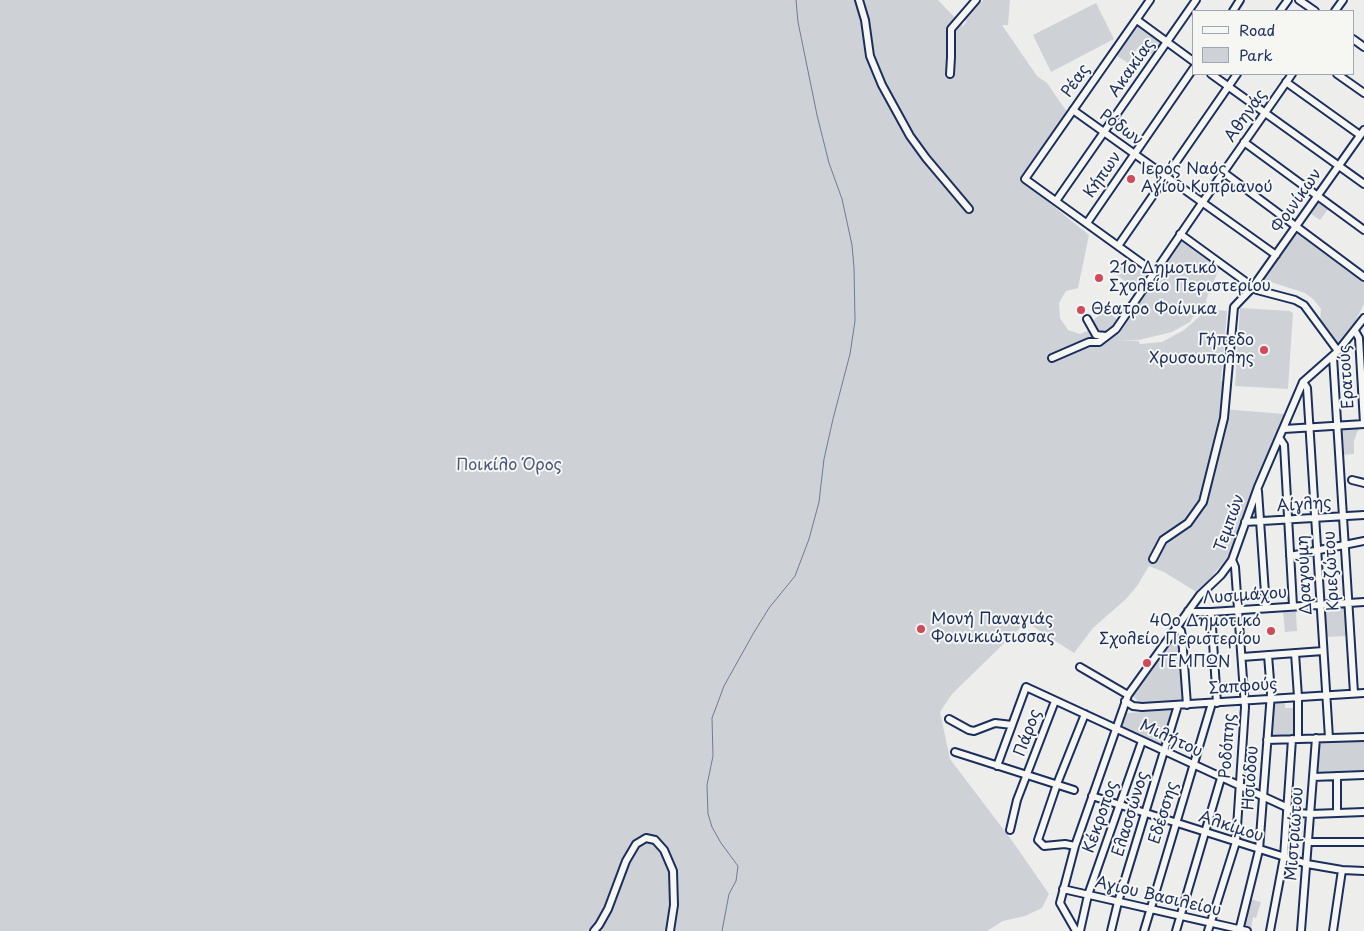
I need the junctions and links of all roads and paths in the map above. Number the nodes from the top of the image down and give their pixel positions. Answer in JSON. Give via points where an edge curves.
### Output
{"nodes":[{"id":1,"x":859,"y":0,"type":"edge"},
{"id":2,"x":976,"y":0,"type":"edge"},
{"id":3,"x":1150,"y":0,"type":"edge"},
{"id":4,"x":1196,"y":0,"type":"edge"},
{"id":5,"x":1299,"y":0,"type":"edge"},
{"id":6,"x":1314,"y":10,"type":"edge"},
{"id":7,"x":1137,"y":20,"type":"junction"},
{"id":8,"x":1166,"y":42,"type":"junction"},
{"id":9,"x":1192,"y":59,"type":"edge"},
{"id":10,"x":1192,"y":70,"type":"edge"},
{"id":11,"x":950,"y":74,"type":"dead end"},
{"id":12,"x":1212,"y":75,"type":"edge"},
{"id":13,"x":1235,"y":75,"type":"edge"},
{"id":14,"x":1291,"y":75,"type":"edge"},
{"id":15,"x":1338,"y":75,"type":"edge"},
{"id":16,"x":1286,"y":82,"type":"junction"},
{"id":17,"x":1228,"y":86,"type":"junction"},
{"id":18,"x":1364,"y":93,"type":"edge"},
{"id":19,"x":1073,"y":110,"type":"junction"},
{"id":20,"x":1265,"y":113,"type":"junction"},
{"id":21,"x":1104,"y":132,"type":"junction"},
{"id":22,"x":1362,"y":132,"type":"edge"},
{"id":23,"x":1244,"y":142,"type":"junction"},
{"id":24,"x":1134,"y":154,"type":"junction"},
{"id":25,"x":1339,"y":166,"type":"junction"},
{"id":26,"x":1223,"y":172,"type":"junction"},
{"id":27,"x":1166,"y":176,"type":"junction"},
{"id":28,"x":1364,"y":184,"type":"edge"},
{"id":29,"x":1318,"y":196,"type":"junction"},
{"id":30,"x":1056,"y":201,"type":"junction"},
{"id":31,"x":1202,"y":202,"type":"junction"},
{"id":32,"x":969,"y":209,"type":"dead end"},
{"id":33,"x":1087,"y":223,"type":"junction"},
{"id":34,"x":1296,"y":226,"type":"junction"},
{"id":35,"x":1364,"y":230,"type":"edge"},
{"id":36,"x":1180,"y":234,"type":"junction"},
{"id":37,"x":1118,"y":246,"type":"junction"},
{"id":38,"x":1276,"y":256,"type":"junction"},
{"id":39,"x":1154,"y":272,"type":"junction"},
{"id":40,"x":1364,"y":277,"type":"edge"},
{"id":41,"x":1253,"y":287,"type":"junction"},
{"id":42,"x":1364,"y":318,"type":"edge"},
{"id":43,"x":1087,"y":319,"type":"dead end"},
{"id":44,"x":1355,"y":331,"type":"junction"},
{"id":45,"x":1096,"y":335,"type":"junction"},
{"id":46,"x":1106,"y":336,"type":"junction"},
{"id":47,"x":1089,"y":342,"type":"junction"},
{"id":48,"x":1338,"y":351,"type":"junction"},
{"id":49,"x":1333,"y":357,"type":"junction"},
{"id":50,"x":1052,"y":358,"type":"dead end"},
{"id":51,"x":1304,"y":382,"type":"junction"},
{"id":52,"x":1364,"y":423,"type":"edge"},
{"id":53,"x":1337,"y":426,"type":"junction"},
{"id":54,"x":1310,"y":428,"type":"junction"},
{"id":55,"x":1284,"y":430,"type":"junction"},
{"id":56,"x":1280,"y":438,"type":"junction"},
{"id":57,"x":1352,"y":480,"type":"dead end"},
{"id":58,"x":1364,"y":483,"type":"edge"},
{"id":59,"x":1258,"y":487,"type":"junction"},
{"id":60,"x":1364,"y":515,"type":"edge"},
{"id":61,"x":1343,"y":516,"type":"junction"},
{"id":62,"x":1315,"y":517,"type":"junction"},
{"id":63,"x":1288,"y":519,"type":"junction"},
{"id":64,"x":1245,"y":522,"type":"junction"},
{"id":65,"x":1260,"y":522,"type":"junction"},
{"id":66,"x":1364,"y":541,"type":"edge"},
{"id":67,"x":1344,"y":545,"type":"junction"},
{"id":68,"x":1318,"y":550,"type":"junction"},
{"id":69,"x":1290,"y":556,"type":"junction"},
{"id":70,"x":1153,"y":559,"type":"dead end"},
{"id":71,"x":1232,"y":560,"type":"junction"},
{"id":72,"x":1364,"y":602,"type":"edge"},
{"id":73,"x":1348,"y":603,"type":"junction"},
{"id":74,"x":1320,"y":605,"type":"junction"},
{"id":75,"x":1293,"y":606,"type":"junction"},
{"id":76,"x":1266,"y":608,"type":"junction"},
{"id":77,"x":1238,"y":610,"type":"junction"},
{"id":78,"x":1188,"y":611,"type":"junction"},
{"id":79,"x":1211,"y":612,"type":"junction"},
{"id":80,"x":1176,"y":627,"type":"junction"},
{"id":81,"x":1323,"y":651,"type":"junction"},
{"id":82,"x":1296,"y":653,"type":"junction"},
{"id":83,"x":1268,"y":655,"type":"junction"},
{"id":84,"x":1242,"y":657,"type":"junction"},
{"id":85,"x":1080,"y":667,"type":"dead end"},
{"id":86,"x":1364,"y":693,"type":"edge"},
{"id":87,"x":1354,"y":694,"type":"junction"},
{"id":88,"x":1326,"y":695,"type":"junction"},
{"id":89,"x":1298,"y":697,"type":"junction"},
{"id":90,"x":1126,"y":698,"type":"junction"},
{"id":91,"x":1270,"y":699,"type":"junction"},
{"id":92,"x":1245,"y":700,"type":"junction"},
{"id":93,"x":1055,"y":701,"type":"junction"},
{"id":94,"x":1215,"y":703,"type":"junction"},
{"id":95,"x":1178,"y":705,"type":"junction"},
{"id":96,"x":1187,"y":705,"type":"junction"},
{"id":97,"x":1085,"y":714,"type":"junction"},
{"id":98,"x":949,"y":718,"type":"dead end"},
{"id":99,"x":1012,"y":725,"type":"junction"},
{"id":100,"x":1115,"y":727,"type":"junction"},
{"id":101,"x":1364,"y":737,"type":"edge"},
{"id":102,"x":1316,"y":738,"type":"junction"},
{"id":103,"x":1328,"y":738,"type":"junction"},
{"id":104,"x":1295,"y":739,"type":"junction"},
{"id":105,"x":1267,"y":740,"type":"junction"},
{"id":106,"x":1142,"y":741,"type":"junction"},
{"id":107,"x":955,"y":752,"type":"dead end"},
{"id":108,"x":1165,"y":752,"type":"junction"},
{"id":109,"x":1194,"y":765,"type":"junction"},
{"id":110,"x":997,"y":766,"type":"junction"},
{"id":111,"x":1027,"y":775,"type":"junction"},
{"id":112,"x":1336,"y":776,"type":"junction"},
{"id":113,"x":1364,"y":776,"type":"edge"},
{"id":114,"x":1312,"y":777,"type":"junction"},
{"id":115,"x":1222,"y":778,"type":"junction"},
{"id":116,"x":1057,"y":784,"type":"junction"},
{"id":117,"x":1240,"y":786,"type":"junction"},
{"id":118,"x":1074,"y":790,"type":"dead end"},
{"id":119,"x":1092,"y":796,"type":"junction"},
{"id":120,"x":1263,"y":796,"type":"junction"},
{"id":121,"x":1120,"y":805,"type":"junction"},
{"id":122,"x":1287,"y":807,"type":"junction"},
{"id":123,"x":1364,"y":812,"type":"edge"},
{"id":124,"x":1146,"y":813,"type":"junction"},
{"id":125,"x":1336,"y":813,"type":"junction"},
{"id":126,"x":1311,"y":814,"type":"junction"},
{"id":127,"x":1175,"y":823,"type":"junction"},
{"id":128,"x":1010,"y":830,"type":"dead end"},
{"id":129,"x":1205,"y":833,"type":"junction"},
{"id":130,"x":1236,"y":842,"type":"junction"},
{"id":131,"x":1309,"y":842,"type":"junction"},
{"id":132,"x":1364,"y":842,"type":"edge"},
{"id":133,"x":1075,"y":846,"type":"junction"},
{"id":134,"x":1259,"y":850,"type":"junction"},
{"id":135,"x":1284,"y":857,"type":"junction"},
{"id":136,"x":1307,"y":864,"type":"junction"},
{"id":137,"x":1342,"y":870,"type":"junction"},
{"id":138,"x":1364,"y":871,"type":"edge"},
{"id":139,"x":1063,"y":889,"type":"junction"},
{"id":140,"x":1088,"y":895,"type":"junction"},
{"id":141,"x":1118,"y":902,"type":"junction"},
{"id":142,"x":1149,"y":909,"type":"junction"},
{"id":143,"x":1179,"y":916,"type":"junction"},
{"id":144,"x":1210,"y":923,"type":"junction"},
{"id":145,"x":1242,"y":930,"type":"edge"},
{"id":146,"x":594,"y":931,"type":"edge"},
{"id":147,"x":670,"y":931,"type":"edge"},
{"id":148,"x":1076,"y":931,"type":"edge"},
{"id":149,"x":1080,"y":931,"type":"edge"},
{"id":150,"x":1111,"y":931,"type":"edge"},
{"id":151,"x":1144,"y":931,"type":"edge"},
{"id":152,"x":1176,"y":931,"type":"edge"},
{"id":153,"x":1208,"y":931,"type":"edge"},
{"id":154,"x":1270,"y":931,"type":"edge"},
{"id":155,"x":1301,"y":931,"type":"edge"},
{"id":156,"x":1333,"y":931,"type":"edge"}],
"edges":[{"from":1,"to":32,"type":"street","via":[[872,64],[886,92],[910,136]]},
{"from":2,"to":11,"type":"street","via":[[951,29]]},
{"from":3,"to":7,"type":"street","name":"Ρέας"},
{"from":4,"to":8,"type":"street","name":"Ακακίας"},
{"from":5,"to":6,"type":"street"},
{"from":7,"to":8,"type":"street"},
{"from":7,"to":19,"type":"street","name":"Ρέας"},
{"from":8,"to":9,"type":"street"},
{"from":8,"to":21,"type":"street","name":"Ακακίας"},
{"from":10,"to":24,"type":"street","name":"Κήπων"},
{"from":12,"to":17,"type":"street"},
{"from":13,"to":17,"type":"street"},
{"from":14,"to":16,"type":"street","name":"Αθηνάς"},
{"from":15,"to":18,"type":"street"},
{"from":16,"to":20,"type":"street","name":"Αθηνάς"},
{"from":16,"to":22,"type":"street"},
{"from":17,"to":20,"type":"street"},
{"from":17,"to":27,"type":"street"},
{"from":19,"to":21,"type":"street","name":"Ρόδων"},
{"from":19,"to":30,"type":"street","name":"Ρέας","via":[[1025,179]]},
{"from":20,"to":23,"type":"street","name":"Αθηνάς"},
{"from":20,"to":25,"type":"street"},
{"from":21,"to":24,"type":"street","name":"Ρόδων"},
{"from":21,"to":30,"type":"street","name":"Ακακίας"},
{"from":22,"to":25,"type":"street","name":"Φοινίκων"},
{"from":23,"to":26,"type":"street","name":"Αθηνάς"},
{"from":23,"to":29,"type":"street"},
{"from":24,"to":27,"type":"street","name":"Ρόδων"},
{"from":24,"to":33,"type":"street","name":"Κήπων"},
{"from":25,"to":28,"type":"street"},
{"from":25,"to":29,"type":"street","name":"Φοινίκων"},
{"from":26,"to":31,"type":"street","name":"Αθηνάς"},
{"from":26,"to":34,"type":"street"},
{"from":27,"to":31,"type":"street","name":"Ρόδων"},
{"from":27,"to":37,"type":"street"},
{"from":29,"to":34,"type":"street","name":"Φοινίκων"},
{"from":29,"to":35,"type":"street"},
{"from":30,"to":33,"type":"street"},
{"from":31,"to":36,"type":"street","name":"Αθηνάς"},
{"from":31,"to":38,"type":"street","name":"Ρόδων"},
{"from":33,"to":37,"type":"street"},
{"from":34,"to":38,"type":"street","name":"Φοινίκων"},
{"from":34,"to":40,"type":"street"},
{"from":36,"to":39,"type":"street","name":"Αθηνάς"},
{"from":36,"to":41,"type":"street"},
{"from":37,"to":39,"type":"street"},
{"from":38,"to":41,"type":"street","name":"Φοινίκων"},
{"from":39,"to":46,"type":"street","name":"Αθηνάς","via":[[1116,329]]},
{"from":41,"to":48,"type":"street","via":[[1304,305]]},
{"from":41,"to":70,"type":"street","name":"Φοινίκων","via":[[1234,307],[1224,418],[1203,502],[1188,523],[1163,540]]},
{"from":42,"to":44,"type":"street","name":"Τεμπών"},
{"from":43,"to":45,"type":"street"},
{"from":44,"to":48,"type":"street","name":"Τεμπών"},
{"from":44,"to":52,"type":"street","name":"Ερατούς","via":[[1359,338]]},
{"from":45,"to":46,"type":"street"},
{"from":45,"to":47,"type":"street"},
{"from":46,"to":47,"type":"street","via":[[1099,342]]},
{"from":47,"to":50,"type":"street"},
{"from":48,"to":49,"type":"street","name":"Τεμπών"},
{"from":49,"to":51,"type":"street","name":"Τεμπών"},
{"from":49,"to":53,"type":"street","name":"Κριεζώτου"},
{"from":51,"to":54,"type":"street","name":"Δραγούμη"},
{"from":51,"to":55,"type":"street","name":"Τεμπών"},
{"from":52,"to":53,"type":"street"},
{"from":53,"to":54,"type":"street"},
{"from":53,"to":61,"type":"street","name":"Κριεζώτου"},
{"from":54,"to":55,"type":"street"},
{"from":54,"to":62,"type":"street","name":"Δραγούμη"},
{"from":55,"to":56,"type":"street","name":"Τεμπών"},
{"from":56,"to":59,"type":"street","name":"Τεμπών"},
{"from":56,"to":63,"type":"street","via":[[1284,445]]},
{"from":57,"to":58,"type":"street"},
{"from":59,"to":64,"type":"street","name":"Τεμπών"},
{"from":59,"to":65,"type":"street"},
{"from":60,"to":61,"type":"street","name":"Αίγλης"},
{"from":61,"to":62,"type":"street","name":"Αίγλης"},
{"from":61,"to":67,"type":"street","name":"Κριεζώτου"},
{"from":62,"to":63,"type":"street","name":"Αίγλης"},
{"from":62,"to":68,"type":"street","name":"Δραγούμη"},
{"from":63,"to":65,"type":"street","name":"Αίγλης"},
{"from":63,"to":69,"type":"street"},
{"from":64,"to":65,"type":"street","name":"Αίγλης"},
{"from":64,"to":71,"type":"street","name":"Τεμπών"},
{"from":65,"to":76,"type":"street"},
{"from":66,"to":67,"type":"street"},
{"from":67,"to":68,"type":"street"},
{"from":67,"to":73,"type":"street","name":"Κριεζώτου"},
{"from":68,"to":69,"type":"street"},
{"from":68,"to":74,"type":"street","name":"Δραγούμη"},
{"from":69,"to":75,"type":"street"},
{"from":71,"to":77,"type":"street","name":"Ροδόπης"},
{"from":71,"to":78,"type":"street","name":"Τεμπών"},
{"from":72,"to":73,"type":"street","name":"Λυσιμάχου"},
{"from":73,"to":74,"type":"street","name":"Λυσιμάχου"},
{"from":73,"to":87,"type":"street","name":"Κριεζώτου"},
{"from":74,"to":75,"type":"street","name":"Λυσιμάχου"},
{"from":74,"to":81,"type":"street","name":"Δραγούμη"},
{"from":75,"to":76,"type":"street","name":"Λυσιμάχου"},
{"from":76,"to":77,"type":"street","name":"Λυσιμάχου"},
{"from":77,"to":79,"type":"street","name":"Λυσιμάχου"},
{"from":77,"to":84,"type":"street","name":"Ροδόπης"},
{"from":78,"to":79,"type":"street","name":"Λυσιμάχου"},
{"from":78,"to":80,"type":"street","name":"Τεμπών"},
{"from":79,"to":94,"type":"street","name":"Εδέσσης"},
{"from":80,"to":90,"type":"street","name":"Τεμπών"},
{"from":80,"to":96,"type":"street","via":[[1182,636]]},
{"from":81,"to":82,"type":"street"},
{"from":81,"to":88,"type":"street","name":"Δραγούμη"},
{"from":82,"to":83,"type":"street"},
{"from":82,"to":89,"type":"street"},
{"from":83,"to":84,"type":"street"},
{"from":83,"to":91,"type":"street","name":"Ησιόδου"},
{"from":84,"to":92,"type":"street","name":"Ροδόπης"},
{"from":85,"to":90,"type":"street","name":"Σαπφούς"},
{"from":86,"to":87,"type":"street","name":"Σαπφούς"},
{"from":87,"to":88,"type":"street","name":"Σαπφούς"},
{"from":88,"to":89,"type":"street","name":"Σαπφούς"},
{"from":88,"to":103,"type":"street","name":"Δραγούμη"},
{"from":89,"to":91,"type":"street","name":"Σαπφούς"},
{"from":89,"to":104,"type":"street"},
{"from":90,"to":95,"type":"street","name":"Σαπφούς","via":[[1138,707]]},
{"from":90,"to":100,"type":"street","name":"Τεμπών"},
{"from":91,"to":92,"type":"street","name":"Σαπφούς"},
{"from":91,"to":105,"type":"street","name":"Ησιόδου"},
{"from":92,"to":94,"type":"street","name":"Σαπφούς"},
{"from":92,"to":117,"type":"street","name":"Ροδόπης"},
{"from":93,"to":97,"type":"street","name":"Μιλήτου"},
{"from":93,"to":99,"type":"street","name":"Μιλήτου","via":[[1026,687]]},
{"from":93,"to":111,"type":"street","name":"Πάρος"},
{"from":94,"to":96,"type":"street","name":"Σαπφούς"},
{"from":94,"to":109,"type":"street","name":"Εδέσσης"},
{"from":95,"to":96,"type":"street","name":"Σαπφούς"},
{"from":95,"to":108,"type":"street","name":"Ελασσώνος"},
{"from":97,"to":100,"type":"street","name":"Μιλήτου"},
{"from":97,"to":116,"type":"street"},
{"from":98,"to":99,"type":"street","via":[[974,731],[995,723]]},
{"from":99,"to":110,"type":"street"},
{"from":100,"to":106,"type":"street","name":"Μιλήτου"},
{"from":100,"to":119,"type":"street","name":"Τεμπών"},
{"from":101,"to":103,"type":"street"},
{"from":102,"to":103,"type":"street"},
{"from":102,"to":104,"type":"street"},
{"from":102,"to":114,"type":"street","name":"Μιστριώτου"},
{"from":104,"to":105,"type":"street"},
{"from":104,"to":122,"type":"street"},
{"from":105,"to":120,"type":"street","name":"Ησιόδου"},
{"from":106,"to":108,"type":"street","name":"Μιλήτου"},
{"from":106,"to":121,"type":"street","name":"Κέκροπος"},
{"from":107,"to":110,"type":"street"},
{"from":108,"to":109,"type":"street","name":"Μιλήτου"},
{"from":108,"to":124,"type":"street","name":"Ελασσώνος"},
{"from":109,"to":115,"type":"street","name":"Μιλήτου"},
{"from":109,"to":127,"type":"street","name":"Εδέσσης"},
{"from":110,"to":111,"type":"street"},
{"from":111,"to":116,"type":"street"},
{"from":111,"to":128,"type":"street","name":"Πάρος"},
{"from":112,"to":113,"type":"street"},
{"from":112,"to":114,"type":"street"},
{"from":112,"to":125,"type":"street"},
{"from":114,"to":126,"type":"street","name":"Μιστριώτου"},
{"from":115,"to":117,"type":"street","name":"Μιλήτου"},
{"from":115,"to":129,"type":"street"},
{"from":116,"to":118,"type":"street"},
{"from":116,"to":133,"type":"street","via":[[1038,840],[1044,846]]},
{"from":117,"to":120,"type":"street","name":"Μιλήτου"},
{"from":117,"to":130,"type":"street","name":"Ροδόπης"},
{"from":119,"to":121,"type":"street","name":"Αλκίμου"},
{"from":119,"to":133,"type":"street","name":"Τεμπών"},
{"from":120,"to":122,"type":"street","name":"Μιλήτου"},
{"from":120,"to":134,"type":"street","name":"Ησιόδου"},
{"from":121,"to":124,"type":"street","name":"Αλκίμου"},
{"from":121,"to":140,"type":"street","name":"Κέκροπος"},
{"from":122,"to":126,"type":"street","name":"Μιλήτου"},
{"from":122,"to":135,"type":"street"},
{"from":123,"to":125,"type":"street","name":"Μιλήτου"},
{"from":124,"to":127,"type":"street","name":"Αλκίμου"},
{"from":124,"to":141,"type":"street","name":"Ελασσώνος"},
{"from":125,"to":126,"type":"street","name":"Μιλήτου"},
{"from":126,"to":131,"type":"street","name":"Μιστριώτου"},
{"from":127,"to":129,"type":"street","name":"Αλκίμου"},
{"from":127,"to":142,"type":"street","name":"Εδέσσης"},
{"from":129,"to":130,"type":"street","name":"Αλκίμου"},
{"from":129,"to":143,"type":"street"},
{"from":130,"to":134,"type":"street","name":"Αλκίμου"},
{"from":130,"to":144,"type":"street","name":"Ροδόπης"},
{"from":131,"to":132,"type":"street"},
{"from":131,"to":136,"type":"street","name":"Μιστριώτου"},
{"from":133,"to":139,"type":"street","name":"Τεμπών"},
{"from":134,"to":135,"type":"street","name":"Αλκίμου"},
{"from":134,"to":145,"type":"street","name":"Ησιόδου"},
{"from":135,"to":136,"type":"street","name":"Αλκίμου"},
{"from":135,"to":154,"type":"street"},
{"from":136,"to":137,"type":"street","name":"Αλκίμου"},
{"from":136,"to":155,"type":"street","name":"Μιστριώτου"},
{"from":137,"to":138,"type":"street","name":"Αλκίμου"},
{"from":137,"to":156,"type":"street"},
{"from":139,"to":140,"type":"street","name":"Αγίου Βασιλείου"},
{"from":139,"to":148,"type":"street","name":"Τεμπών","via":[[1060,903]]},
{"from":140,"to":141,"type":"street","name":"Αγίου Βασιλείου"},
{"from":140,"to":149,"type":"street","name":"Κέκροπος"},
{"from":141,"to":142,"type":"street","name":"Αγίου Βασιλείου"},
{"from":141,"to":150,"type":"street","name":"Ελασσώνος"},
{"from":142,"to":143,"type":"street","name":"Αγίου Βασιλείου"},
{"from":142,"to":151,"type":"street","name":"Εδέσσης"},
{"from":143,"to":144,"type":"street","name":"Αγίου Βασιλείου"},
{"from":143,"to":152,"type":"street"},
{"from":144,"to":145,"type":"street","name":"Αγίου Βασιλείου"},
{"from":144,"to":153,"type":"street","name":"Ροδόπης"},
{"from":146,"to":147,"type":"street","via":[[608,909],[626,861],[636,844],[646,838],[655,840],[664,850],[673,871],[674,905]]}]}
